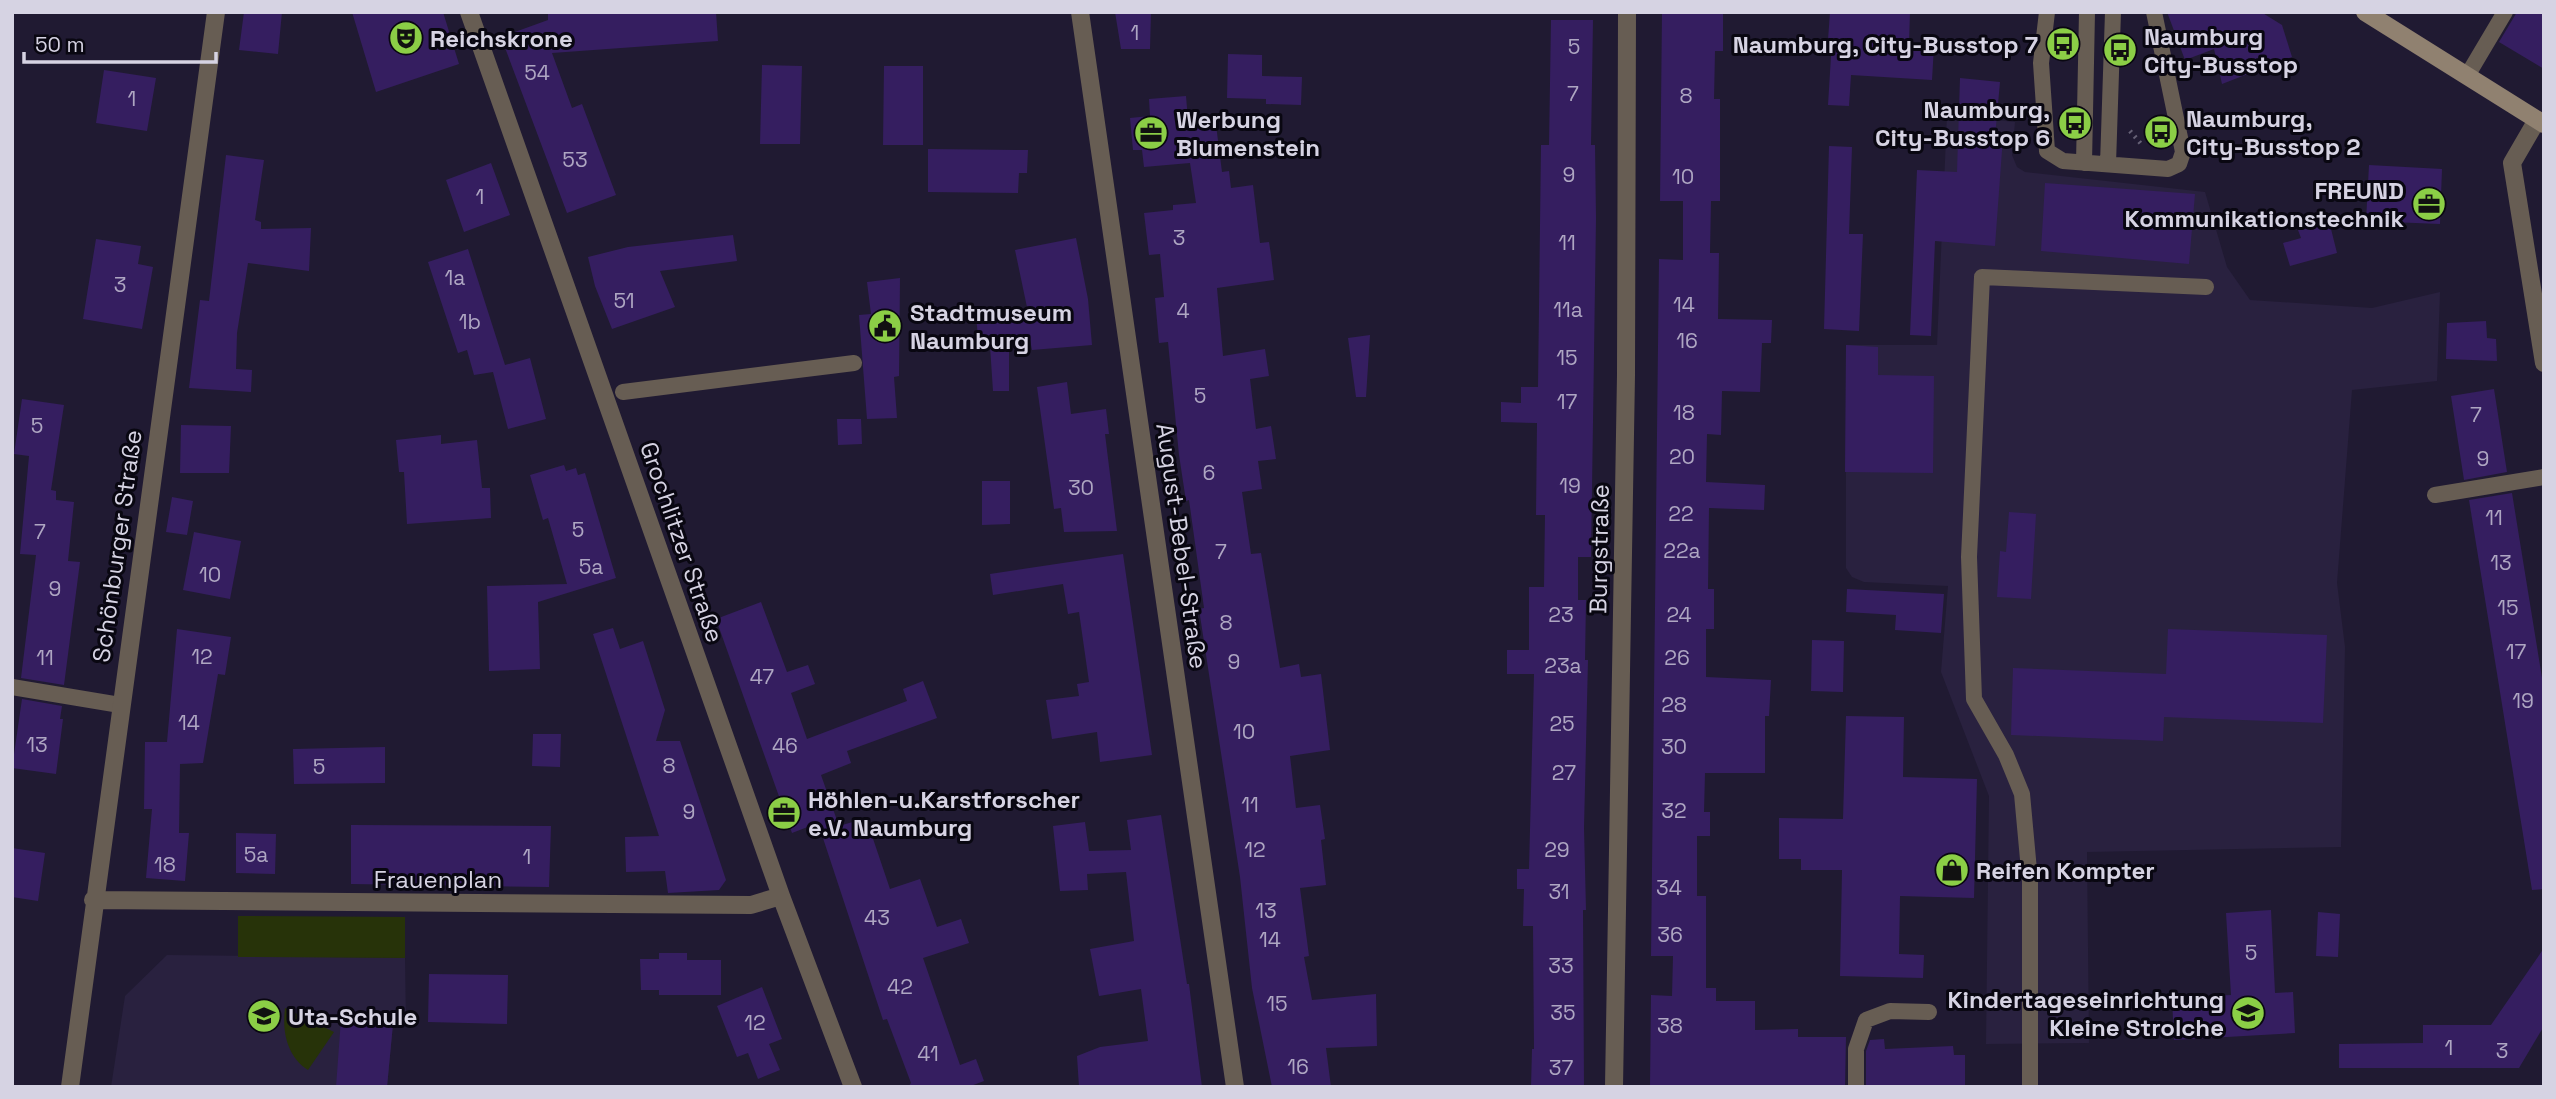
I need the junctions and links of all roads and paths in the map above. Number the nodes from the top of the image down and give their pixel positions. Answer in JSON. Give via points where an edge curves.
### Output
{"nodes":[{"id":1,"x":216,"y":12,"type":"edge"},
{"id":2,"x":469,"y":12,"type":"edge"},
{"id":3,"x":1080,"y":12,"type":"edge"},
{"id":4,"x":1627,"y":12,"type":"edge"},
{"id":5,"x":2047,"y":12,"type":"edge"},
{"id":6,"x":2087,"y":12,"type":"edge"},
{"id":7,"x":2113,"y":12,"type":"edge"},
{"id":8,"x":2154,"y":12,"type":"edge"},
{"id":9,"x":2365,"y":12,"type":"edge"},
{"id":10,"x":2505,"y":12,"type":"edge"},
{"id":11,"x":2467,"y":76,"type":"junction"},
{"id":12,"x":2540,"y":122,"type":"edge"},
{"id":13,"x":2129,"y":123,"type":"dead end"},
{"id":14,"x":2150,"y":147,"type":"dead end"},
{"id":15,"x":2084,"y":163,"type":"junction"},
{"id":16,"x":2108,"y":164,"type":"junction"},
{"id":17,"x":2206,"y":287,"type":"dead end"},
{"id":18,"x":854,"y":363,"type":"dead end"},
{"id":19,"x":2544,"y":363,"type":"edge"},
{"id":20,"x":623,"y":392,"type":"dead end"},
{"id":21,"x":2544,"y":477,"type":"edge"},
{"id":22,"x":2435,"y":495,"type":"dead end"},
{"id":23,"x":12,"y":688,"type":"edge"},
{"id":24,"x":120,"y":705,"type":"junction"},
{"id":25,"x":781,"y":896,"type":"junction"},
{"id":26,"x":93,"y":900,"type":"junction"},
{"id":27,"x":1929,"y":1012,"type":"dead end"},
{"id":28,"x":70,"y":1087,"type":"edge"},
{"id":29,"x":853,"y":1087,"type":"edge"},
{"id":30,"x":1235,"y":1087,"type":"edge"},
{"id":31,"x":1614,"y":1087,"type":"edge"},
{"id":32,"x":1856,"y":1087,"type":"edge"},
{"id":33,"x":2030,"y":1087,"type":"edge"}],
"edges":[{"from":1,"to":24,"type":"street","name":"Schönburger Straße"},
{"from":2,"to":25,"type":"street","name":"Grochlitzer Straße"},
{"from":3,"to":30,"type":"street","name":"August-Bebel-Straße"},
{"from":4,"to":31,"type":"street","name":"Burgstraße"},
{"from":5,"to":15,"type":"lane","via":[[2041,63],[2046,145],[2053,157]]},
{"from":6,"to":15,"type":"lane"},
{"from":7,"to":16,"type":"lane"},
{"from":8,"to":16,"type":"lane","via":[[2182,159],[2168,169]]},
{"from":9,"to":11,"type":"main road"},
{"from":10,"to":11,"type":"lane"},
{"from":11,"to":12,"type":"main road"},
{"from":12,"to":19,"type":"street","via":[[2512,163]]},
{"from":13,"to":14,"type":"path","via":[[2134,138]]},
{"from":15,"to":16,"type":"lane"},
{"from":17,"to":33,"type":"lane","via":[[1982,276],[1969,557],[1974,699],[2022,794],[2029,881]]},
{"from":18,"to":20,"type":"lane"},
{"from":21,"to":22,"type":"lane"},
{"from":23,"to":24,"type":"lane"},
{"from":24,"to":26,"type":"street","name":"Schönburger Straße"},
{"from":25,"to":26,"type":"street","name":"Frauenplan","via":[[751,905]]},
{"from":25,"to":29,"type":"street","name":"Grochlitzer Straße"},
{"from":26,"to":28,"type":"street","name":"Schönburger Straße"},
{"from":27,"to":32,"type":"lane","via":[[1890,1011],[1866,1020],[1856,1049]]}]}
